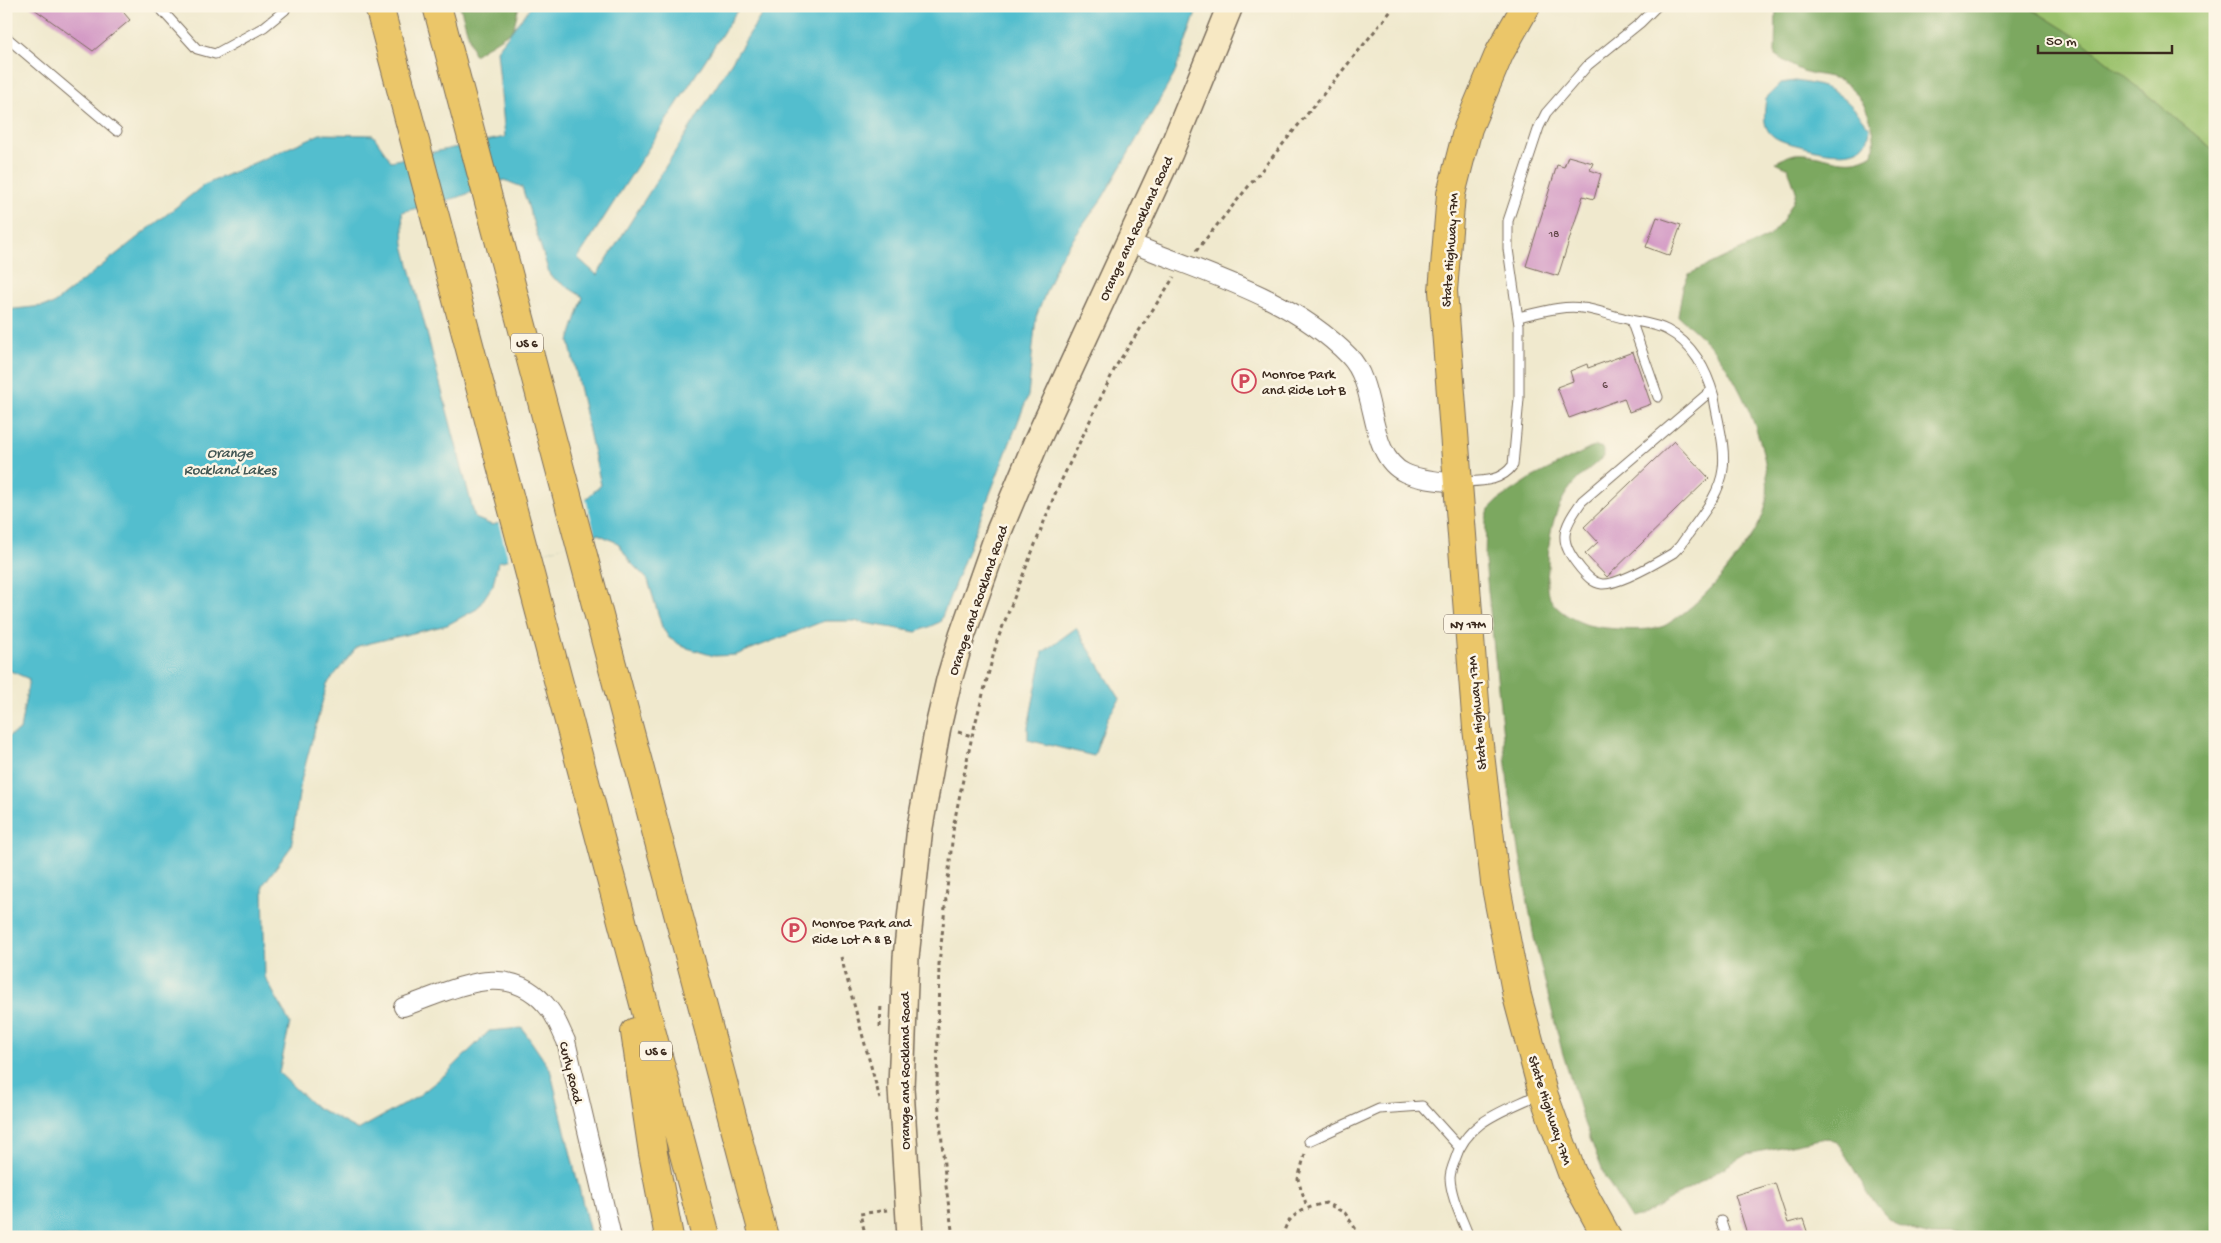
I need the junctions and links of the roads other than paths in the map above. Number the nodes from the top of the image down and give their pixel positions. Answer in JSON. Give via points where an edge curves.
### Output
{"nodes":[{"id":1,"x":158,"y":6,"type":"edge"},
{"id":2,"x":286,"y":6,"type":"edge"},
{"id":3,"x":379,"y":6,"type":"edge"},
{"id":4,"x":437,"y":6,"type":"edge"},
{"id":5,"x":1230,"y":6,"type":"edge"},
{"id":6,"x":1526,"y":6,"type":"edge"},
{"id":7,"x":1657,"y":6,"type":"edge"},
{"id":8,"x":6,"y":37,"type":"edge"},
{"id":9,"x":117,"y":131,"type":"dead end"},
{"id":10,"x":1128,"y":242,"type":"junction"},
{"id":11,"x":1518,"y":317,"type":"junction"},
{"id":12,"x":1631,"y":320,"type":"junction"},
{"id":13,"x":1712,"y":390,"type":"junction"},
{"id":14,"x":1658,"y":396,"type":"dead end"},
{"id":15,"x":1457,"y":483,"type":"junction"},
{"id":16,"x":607,"y":866,"type":"junction"},
{"id":17,"x":403,"y":1007,"type":"dead end"},
{"id":18,"x":1543,"y":1093,"type":"junction"},
{"id":19,"x":1309,"y":1141,"type":"road end"},
{"id":20,"x":1459,"y":1147,"type":"junction"},
{"id":21,"x":748,"y":1178,"type":"junction"},
{"id":22,"x":1721,"y":1222,"type":"dead end"},
{"id":23,"x":612,"y":1237,"type":"edge"},
{"id":24,"x":669,"y":1237,"type":"edge"},
{"id":25,"x":706,"y":1237,"type":"edge"},
{"id":26,"x":764,"y":1237,"type":"edge"},
{"id":27,"x":772,"y":1237,"type":"edge"},
{"id":28,"x":910,"y":1237,"type":"edge"},
{"id":29,"x":1469,"y":1237,"type":"edge"},
{"id":30,"x":1607,"y":1237,"type":"edge"},
{"id":31,"x":1726,"y":1237,"type":"edge"}],
"edges":[{"from":1,"to":2,"type":"lane","via":[[197,49],[215,54],[264,27]]},
{"from":3,"to":16,"type":"main road","number":"US 6"},
{"from":4,"to":21,"type":"main road","number":"US 6"},
{"from":5,"to":10,"type":"street","name":"Orange and Rockland Road","via":[[1170,154]]},
{"from":6,"to":15,"type":"main road","name":"State Highway 17M","number":"NY 17M","via":[[1500,52],[1468,128],[1451,194],[1443,291]]},
{"from":7,"to":11,"type":"lane","via":[[1588,65],[1553,103],[1539,127],[1508,222],[1508,249]]},
{"from":8,"to":9,"type":"lane"},
{"from":10,"to":15,"type":"street","via":[[1260,295],[1317,329],[1350,356],[1360,372],[1368,390],[1381,446],[1389,462],[1404,472]]},
{"from":10,"to":28,"type":"street","name":"Orange and Rockland Road","via":[[999,531],[962,636],[938,727],[920,827],[903,998],[901,1088]]},
{"from":11,"to":12,"type":"lane","via":[[1582,308]]},
{"from":11,"to":15,"type":"lane","via":[[1519,400],[1513,465],[1494,479]]},
{"from":12,"to":13,"type":"lane","via":[[1665,329],[1678,338],[1702,365]]},
{"from":12,"to":14,"type":"lane"},
{"from":13,"to":13,"type":"lane","via":[[1724,459],[1723,471],[1712,498],[1673,553],[1610,584],[1596,583],[1588,578],[1566,548],[1566,532],[1572,516],[1582,501]]},
{"from":15,"to":18,"type":"main road","name":"State Highway 17M","number":"NY 17M","via":[[1477,728],[1495,882],[1516,996]]},
{"from":16,"to":24,"type":"main road","via":[[620,970],[636,1037]]},
{"from":16,"to":25,"type":"main road","number":"US 6"},
{"from":17,"to":23,"type":"street","name":"Curly Road","via":[[485,980],[512,981],[533,991],[551,1011],[566,1041]]},
{"from":18,"to":20,"type":"lane","via":[[1484,1121],[1469,1132]]},
{"from":18,"to":30,"type":"main road","name":"State Highway 17M","number":"NY 17M","via":[[1572,1173]]},
{"from":19,"to":20,"type":"lane","via":[[1379,1109],[1422,1106]]},
{"from":20,"to":29,"type":"lane","via":[[1450,1177],[1455,1202]]},
{"from":21,"to":26,"type":"main road","number":"US 6"},
{"from":21,"to":27,"type":"main road"},
{"from":22,"to":31,"type":"lane"}]}
